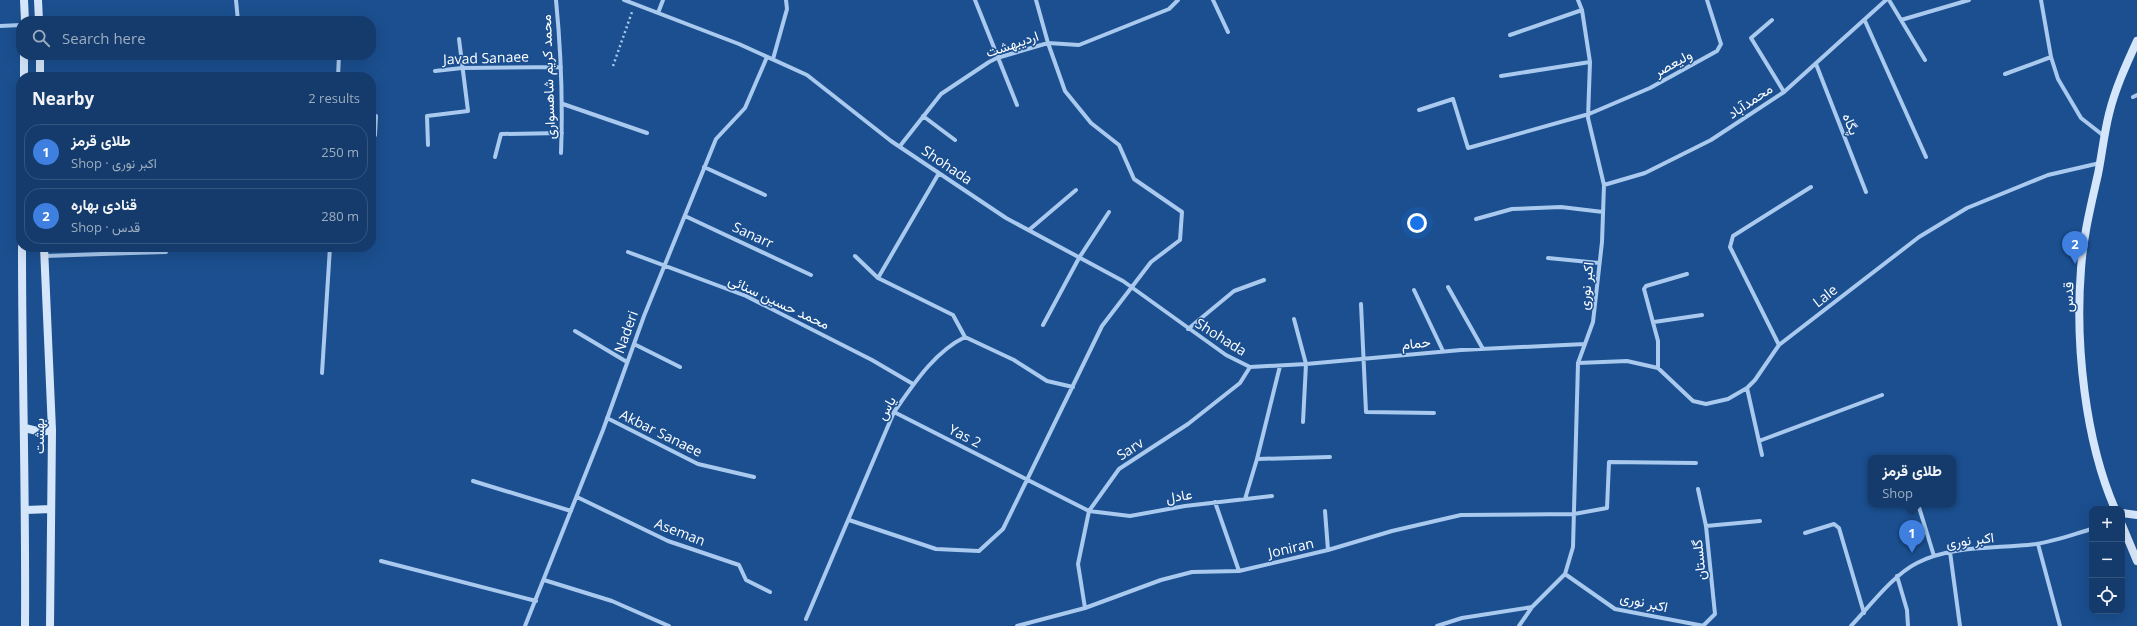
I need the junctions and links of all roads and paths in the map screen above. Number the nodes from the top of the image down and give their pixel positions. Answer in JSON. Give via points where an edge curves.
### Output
{"nodes":[{"id":1,"x":24,"y":0,"type":"edge"},
{"id":2,"x":38,"y":0,"type":"edge"},
{"id":3,"x":236,"y":0,"type":"edge"},
{"id":4,"x":556,"y":0,"type":"edge"},
{"id":5,"x":624,"y":0,"type":"edge"},
{"id":6,"x":662,"y":0,"type":"edge"},
{"id":7,"x":786,"y":0,"type":"edge"},
{"id":8,"x":975,"y":0,"type":"edge"},
{"id":9,"x":1036,"y":0,"type":"edge"},
{"id":10,"x":1178,"y":0,"type":"edge"},
{"id":11,"x":1213,"y":0,"type":"edge"},
{"id":12,"x":1578,"y":0,"type":"edge"},
{"id":13,"x":1707,"y":0,"type":"edge"},
{"id":14,"x":1888,"y":0,"type":"edge"},
{"id":15,"x":1969,"y":0,"type":"edge"},
{"id":16,"x":2041,"y":0,"type":"edge"},
{"id":17,"x":635,"y":4,"type":"junction"},
{"id":18,"x":1582,"y":10,"type":"junction"},
{"id":19,"x":658,"y":13,"type":"junction"},
{"id":20,"x":25,"y":16,"type":"edge"},
{"id":21,"x":39,"y":16,"type":"edge"},
{"id":22,"x":238,"y":16,"type":"edge"},
{"id":23,"x":1772,"y":20,"type":"dead end"},
{"id":24,"x":1901,"y":20,"type":"junction"},
{"id":25,"x":1865,"y":21,"type":"junction"},
{"id":26,"x":16,"y":25,"type":"edge"},
{"id":27,"x":0,"y":26,"type":"edge"},
{"id":28,"x":1228,"y":32,"type":"dead end"},
{"id":29,"x":1510,"y":35,"type":"dead end"},
{"id":30,"x":459,"y":39,"type":"dead end"},
{"id":31,"x":2137,"y":41,"type":"edge"},
{"id":32,"x":1048,"y":43,"type":"junction"},
{"id":33,"x":767,"y":57,"type":"junction"},
{"id":34,"x":2051,"y":57,"type":"junction"},
{"id":35,"x":997,"y":58,"type":"junction"},
{"id":36,"x":773,"y":59,"type":"junction"},
{"id":37,"x":24,"y":60,"type":"edge"},
{"id":38,"x":40,"y":60,"type":"edge"},
{"id":39,"x":339,"y":60,"type":"edge"},
{"id":40,"x":1925,"y":60,"type":"dead end"},
{"id":41,"x":1590,"y":62,"type":"junction"},
{"id":42,"x":1816,"y":64,"type":"junction"},
{"id":43,"x":613,"y":66,"type":"dead end"},
{"id":44,"x":561,"y":67,"type":"junction"},
{"id":45,"x":462,"y":68,"type":"junction"},
{"id":46,"x":435,"y":71,"type":"dead end"},
{"id":47,"x":24,"y":72,"type":"edge"},
{"id":48,"x":40,"y":72,"type":"edge"},
{"id":49,"x":338,"y":72,"type":"edge"},
{"id":50,"x":2005,"y":74,"type":"dead end"},
{"id":51,"x":1501,"y":76,"type":"dead end"},
{"id":52,"x":1784,"y":92,"type":"junction"},
{"id":53,"x":563,"y":104,"type":"junction"},
{"id":54,"x":1017,"y":105,"type":"dead end"},
{"id":55,"x":1419,"y":110,"type":"dead end"},
{"id":56,"x":1589,"y":114,"type":"junction"},
{"id":57,"x":924,"y":116,"type":"junction"},
{"id":58,"x":562,"y":133,"type":"junction"},
{"id":59,"x":647,"y":133,"type":"dead end"},
{"id":60,"x":2105,"y":136,"type":"junction"},
{"id":61,"x":955,"y":140,"type":"dead end"},
{"id":62,"x":428,"y":145,"type":"dead end"},
{"id":63,"x":900,"y":146,"type":"junction"},
{"id":64,"x":561,"y":153,"type":"dead end"},
{"id":65,"x":495,"y":157,"type":"dead end"},
{"id":66,"x":1926,"y":157,"type":"dead end"},
{"id":67,"x":2100,"y":163,"type":"junction"},
{"id":68,"x":704,"y":167,"type":"junction"},
{"id":69,"x":939,"y":173,"type":"junction"},
{"id":70,"x":1604,"y":185,"type":"junction"},
{"id":71,"x":1812,"y":187,"type":"dead end"},
{"id":72,"x":1076,"y":190,"type":"dead end"},
{"id":73,"x":1866,"y":192,"type":"dead end"},
{"id":74,"x":765,"y":195,"type":"dead end"},
{"id":75,"x":1109,"y":212,"type":"dead end"},
{"id":76,"x":1603,"y":212,"type":"junction"},
{"id":77,"x":685,"y":216,"type":"junction"},
{"id":78,"x":1476,"y":218,"type":"dead end"},
{"id":79,"x":1028,"y":230,"type":"junction"},
{"id":80,"x":22,"y":252,"type":"edge"},
{"id":81,"x":45,"y":252,"type":"edge"},
{"id":82,"x":166,"y":252,"type":"dead end"},
{"id":83,"x":330,"y":252,"type":"edge"},
{"id":84,"x":628,"y":252,"type":"dead end"},
{"id":85,"x":131,"y":253,"type":"joint"},
{"id":86,"x":45,"y":256,"type":"junction"},
{"id":87,"x":855,"y":256,"type":"dead end"},
{"id":88,"x":1079,"y":258,"type":"junction"},
{"id":89,"x":1548,"y":258,"type":"dead end"},
{"id":90,"x":1600,"y":263,"type":"junction"},
{"id":91,"x":665,"y":265,"type":"junction"},
{"id":92,"x":811,"y":274,"type":"dead end"},
{"id":93,"x":1687,"y":274,"type":"dead end"},
{"id":94,"x":878,"y":278,"type":"junction"},
{"id":95,"x":1264,"y":280,"type":"dead end"},
{"id":96,"x":1448,"y":286,"type":"dead end"},
{"id":97,"x":1131,"y":288,"type":"junction"},
{"id":98,"x":1414,"y":290,"type":"dead end"},
{"id":99,"x":1361,"y":304,"type":"dead end"},
{"id":100,"x":1702,"y":315,"type":"dead end"},
{"id":101,"x":1294,"y":319,"type":"dead end"},
{"id":102,"x":1654,"y":322,"type":"junction"},
{"id":103,"x":1043,"y":325,"type":"dead end"},
{"id":104,"x":1188,"y":329,"type":"junction"},
{"id":105,"x":575,"y":331,"type":"dead end"},
{"id":106,"x":965,"y":338,"type":"junction"},
{"id":107,"x":634,"y":344,"type":"junction"},
{"id":108,"x":1585,"y":344,"type":"junction"},
{"id":109,"x":1779,"y":346,"type":"junction"},
{"id":110,"x":1483,"y":349,"type":"junction"},
{"id":111,"x":1443,"y":351,"type":"junction"},
{"id":112,"x":1364,"y":359,"type":"junction"},
{"id":113,"x":627,"y":362,"type":"junction"},
{"id":114,"x":1306,"y":364,"type":"junction"},
{"id":115,"x":1578,"y":364,"type":"junction"},
{"id":116,"x":1280,"y":366,"type":"junction"},
{"id":117,"x":680,"y":367,"type":"dead end"},
{"id":118,"x":1250,"y":367,"type":"junction"},
{"id":119,"x":1658,"y":368,"type":"junction"},
{"id":120,"x":322,"y":374,"type":"dead end"},
{"id":121,"x":913,"y":384,"type":"junction"},
{"id":122,"x":1073,"y":387,"type":"junction"},
{"id":123,"x":1747,"y":388,"type":"junction"},
{"id":124,"x":1882,"y":395,"type":"dead end"},
{"id":125,"x":894,"y":412,"type":"junction"},
{"id":126,"x":1434,"y":413,"type":"dead end"},
{"id":127,"x":607,"y":418,"type":"junction"},
{"id":128,"x":1303,"y":422,"type":"dead end"},
{"id":129,"x":25,"y":428,"type":"junction"},
{"id":130,"x":52,"y":430,"type":"junction"},
{"id":131,"x":1759,"y":441,"type":"junction"},
{"id":132,"x":1762,"y":455,"type":"dead end"},
{"id":133,"x":1330,"y":457,"type":"dead end"},
{"id":134,"x":1257,"y":459,"type":"junction"},
{"id":135,"x":1696,"y":463,"type":"dead end"},
{"id":136,"x":754,"y":477,"type":"dead end"},
{"id":137,"x":1027,"y":479,"type":"junction"},
{"id":138,"x":473,"y":481,"type":"dead end"},
{"id":139,"x":1698,"y":489,"type":"dead end"},
{"id":140,"x":1272,"y":496,"type":"dead end"},
{"id":141,"x":577,"y":497,"type":"junction"},
{"id":142,"x":1245,"y":499,"type":"junction"},
{"id":143,"x":1215,"y":502,"type":"junction"},
{"id":144,"x":2114,"y":506,"type":"edge"},
{"id":145,"x":1919,"y":507,"type":"edge"},
{"id":146,"x":51,"y":509,"type":"junction"},
{"id":147,"x":26,"y":510,"type":"junction"},
{"id":148,"x":571,"y":511,"type":"junction"},
{"id":149,"x":1089,"y":511,"type":"junction"},
{"id":150,"x":1326,"y":511,"type":"dead end"},
{"id":151,"x":2125,"y":513,"type":"edge"},
{"id":152,"x":1574,"y":514,"type":"junction"},
{"id":153,"x":2137,"y":515,"type":"edge"},
{"id":154,"x":849,"y":520,"type":"junction"},
{"id":155,"x":1760,"y":521,"type":"dead end"},
{"id":156,"x":1706,"y":526,"type":"junction"},
{"id":157,"x":2089,"y":530,"type":"edge"},
{"id":158,"x":2125,"y":532,"type":"edge"},
{"id":159,"x":1806,"y":533,"type":"dead end"},
{"id":160,"x":2038,"y":544,"type":"junction"},
{"id":161,"x":1328,"y":550,"type":"junction"},
{"id":162,"x":1950,"y":552,"type":"junction"},
{"id":163,"x":1934,"y":556,"type":"junction"},
{"id":164,"x":2137,"y":561,"type":"edge"},
{"id":165,"x":381,"y":562,"type":"dead end"},
{"id":166,"x":1239,"y":571,"type":"junction"},
{"id":167,"x":1565,"y":574,"type":"junction"},
{"id":168,"x":1897,"y":576,"type":"junction"},
{"id":169,"x":544,"y":580,"type":"junction"},
{"id":170,"x":770,"y":592,"type":"dead end"},
{"id":171,"x":536,"y":601,"type":"junction"},
{"id":172,"x":1532,"y":607,"type":"junction"},
{"id":173,"x":1085,"y":608,"type":"junction"},
{"id":174,"x":1864,"y":613,"type":"junction"},
{"id":175,"x":806,"y":619,"type":"dead end"},
{"id":176,"x":25,"y":626,"type":"edge"},
{"id":177,"x":50,"y":626,"type":"edge"},
{"id":178,"x":525,"y":626,"type":"edge"},
{"id":179,"x":669,"y":626,"type":"edge"},
{"id":180,"x":1017,"y":626,"type":"edge"},
{"id":181,"x":1437,"y":626,"type":"edge"},
{"id":182,"x":1519,"y":626,"type":"edge"},
{"id":183,"x":1704,"y":626,"type":"edge"},
{"id":184,"x":1851,"y":626,"type":"edge"},
{"id":185,"x":1908,"y":626,"type":"edge"},
{"id":186,"x":1960,"y":626,"type":"edge"},
{"id":187,"x":2060,"y":626,"type":"edge"}],
"edges":[{"from":1,"to":20,"type":"main road"},
{"from":2,"to":21,"type":"main road"},
{"from":3,"to":22,"type":"street"},
{"from":4,"to":44,"type":"street","name":"محمد کریم شاهسواری"},
{"from":5,"to":17,"type":"street","name":"Shohada"},
{"from":6,"to":19,"type":"street"},
{"from":7,"to":36,"type":"street","via":[[787,9]]},
{"from":8,"to":35,"type":"street"},
{"from":9,"to":32,"type":"street"},
{"from":10,"to":32,"type":"street","name":"اردیبهشت","via":[[1169,9],[1079,45]]},
{"from":11,"to":28,"type":"street"},
{"from":12,"to":18,"type":"street","name":"اکبر نوری"},
{"from":13,"to":56,"type":"street","name":"ولیعصر","via":[[1721,44],[1717,51],[1650,88]]},
{"from":14,"to":24,"type":"street"},
{"from":14,"to":25,"type":"street","name":"محمدآباد"},
{"from":15,"to":24,"type":"street"},
{"from":16,"to":34,"type":"street"},
{"from":17,"to":19,"type":"street","name":"Shohada"},
{"from":17,"to":43,"type":"path"},
{"from":18,"to":29,"type":"street"},
{"from":18,"to":41,"type":"street","name":"اکبر نوری"},
{"from":19,"to":33,"type":"street","name":"Shohada"},
{"from":23,"to":52,"type":"street","via":[[1751,38]]},
{"from":24,"to":40,"type":"street"},
{"from":25,"to":42,"type":"street","name":"محمدآباد"},
{"from":25,"to":66,"type":"street"},
{"from":26,"to":27,"type":"street"},
{"from":30,"to":45,"type":"street"},
{"from":31,"to":60,"type":"main road","name":"قدس","via":[[2109,114]]},
{"from":32,"to":35,"type":"street","name":"اردیبهشت"},
{"from":32,"to":97,"type":"street","via":[[1065,91],[1091,123],[1119,145],[1134,179],[1182,212],[1180,240],[1151,262]]},
{"from":33,"to":36,"type":"street","name":"Shohada"},
{"from":33,"to":68,"type":"street","name":"Naderi","via":[[745,108],[716,139]]},
{"from":34,"to":50,"type":"street"},
{"from":34,"to":60,"type":"street","via":[[2058,79],[2081,118]]},
{"from":35,"to":54,"type":"street"},
{"from":35,"to":57,"type":"street","name":"اردیبهشت","via":[[941,94]]},
{"from":36,"to":63,"type":"street","name":"Shohada","via":[[807,75]]},
{"from":37,"to":47,"type":"main road"},
{"from":38,"to":48,"type":"main road"},
{"from":39,"to":49,"type":"street"},
{"from":41,"to":51,"type":"street"},
{"from":41,"to":56,"type":"street","name":"اکبر نوری"},
{"from":42,"to":52,"type":"street","name":"محمدآباد"},
{"from":42,"to":73,"type":"street","name":"پگاه"},
{"from":44,"to":45,"type":"street","name":"Javad Sanaee"},
{"from":44,"to":53,"type":"street","name":"محمد کریم شاهسواری"},
{"from":45,"to":46,"type":"street","name":"Javad Sanaee"},
{"from":45,"to":62,"type":"street","via":[[468,111],[427,116]]},
{"from":52,"to":70,"type":"street","name":"محمدآباد","via":[[1711,140],[1645,173]]},
{"from":53,"to":58,"type":"street","name":"محمد کریم شاهسواری"},
{"from":53,"to":59,"type":"street"},
{"from":55,"to":56,"type":"street","name":"ولیعصر","via":[[1453,99],[1468,148]]},
{"from":56,"to":70,"type":"street","name":"اکبر نوری"},
{"from":57,"to":61,"type":"street"},
{"from":57,"to":63,"type":"street","name":"اردیبهشت"},
{"from":58,"to":64,"type":"street","name":"محمد کریم شاهسواری"},
{"from":58,"to":65,"type":"street","via":[[501,134]]},
{"from":60,"to":67,"type":"main road","name":"قدس"},
{"from":63,"to":69,"type":"street","name":"Shohada"},
{"from":67,"to":109,"type":"street","name":"Lale","via":[[2048,175],[1967,208],[1919,237]]},
{"from":67,"to":144,"type":"main road","name":"قدس","via":[[2081,269],[2080,326],[2085,396],[2096,450]]},
{"from":68,"to":74,"type":"street"},
{"from":68,"to":77,"type":"street","name":"Naderi"},
{"from":69,"to":79,"type":"street","name":"Shohada"},
{"from":69,"to":94,"type":"street"},
{"from":70,"to":76,"type":"street","name":"اکبر نوری"},
{"from":71,"to":109,"type":"street","via":[[1733,236],[1730,242],[1730,247]]},
{"from":72,"to":79,"type":"street"},
{"from":75,"to":88,"type":"street"},
{"from":76,"to":78,"type":"street","via":[[1561,208],[1512,209]]},
{"from":76,"to":90,"type":"street","name":"اکبر نوری"},
{"from":77,"to":91,"type":"street","name":"Naderi"},
{"from":77,"to":92,"type":"street","name":"Sanarr"},
{"from":79,"to":88,"type":"street","name":"Shohada"},
{"from":80,"to":129,"type":"main road","name":"بهشت"},
{"from":81,"to":86,"type":"main road","name":"بهشت"},
{"from":82,"to":85,"type":"street"},
{"from":83,"to":120,"type":"street"},
{"from":84,"to":91,"type":"street","name":"محمد حسین سنائی"},
{"from":85,"to":86,"type":"street"},
{"from":86,"to":130,"type":"main road","name":"بهشت"},
{"from":87,"to":94,"type":"street"},
{"from":88,"to":97,"type":"street","name":"Shohada"},
{"from":88,"to":103,"type":"street"},
{"from":89,"to":90,"type":"street"},
{"from":90,"to":108,"type":"street","name":"اکبر نوری","via":[[1593,322]]},
{"from":91,"to":107,"type":"street","name":"Naderi"},
{"from":91,"to":121,"type":"street","name":"محمد حسین سنائی","via":[[746,296],[872,360]]},
{"from":93,"to":102,"type":"street","via":[[1646,286],[1644,289]]},
{"from":94,"to":106,"type":"street","via":[[953,314]]},
{"from":95,"to":104,"type":"street","via":[[1234,291]]},
{"from":96,"to":110,"type":"street"},
{"from":97,"to":104,"type":"street","name":"Shohada"},
{"from":97,"to":122,"type":"street","via":[[1102,326]]},
{"from":98,"to":111,"type":"street"},
{"from":99,"to":112,"type":"street"},
{"from":100,"to":102,"type":"street"},
{"from":101,"to":114,"type":"street"},
{"from":102,"to":119,"type":"street","via":[[1658,341]]},
{"from":104,"to":118,"type":"street","name":"Shohada","via":[[1226,355]]},
{"from":105,"to":113,"type":"street"},
{"from":106,"to":121,"type":"street","name":"یاس","via":[[950,344]]},
{"from":106,"to":122,"type":"street","via":[[1014,360],[1047,381]]},
{"from":107,"to":113,"type":"street","name":"Naderi"},
{"from":107,"to":117,"type":"street"},
{"from":108,"to":110,"type":"street","name":"حمام"},
{"from":108,"to":115,"type":"street","name":"اکبر نوری"},
{"from":109,"to":123,"type":"street","name":"Lale"},
{"from":110,"to":111,"type":"street","name":"حمام"},
{"from":111,"to":112,"type":"street","name":"حمام"},
{"from":112,"to":114,"type":"street","name":"حمام"},
{"from":112,"to":126,"type":"street","via":[[1366,412]]},
{"from":113,"to":127,"type":"street","name":"Naderi"},
{"from":114,"to":116,"type":"street","name":"حمام"},
{"from":114,"to":128,"type":"street"},
{"from":115,"to":119,"type":"street","via":[[1627,361]]},
{"from":115,"to":152,"type":"street","name":"اکبر نوری"},
{"from":116,"to":118,"type":"street","name":"حمام"},
{"from":116,"to":134,"type":"street"},
{"from":118,"to":149,"type":"street","name":"Sarv","via":[[1240,383],[1188,424],[1119,469]]},
{"from":119,"to":123,"type":"street","name":"Lale","via":[[1693,401],[1706,404],[1728,400]]},
{"from":121,"to":125,"type":"street","name":"یاس"},
{"from":122,"to":137,"type":"street"},
{"from":123,"to":131,"type":"street"},
{"from":124,"to":131,"type":"street"},
{"from":125,"to":137,"type":"street","name":"Yas 2"},
{"from":125,"to":154,"type":"street","name":"یاس"},
{"from":127,"to":136,"type":"street","name":"Akbar Sanaee","via":[[698,464]]},
{"from":127,"to":141,"type":"street","name":"Naderi"},
{"from":129,"to":130,"type":"main road","via":[[41,432]]},
{"from":129,"to":147,"type":"main road","name":"بهشت"},
{"from":130,"to":146,"type":"main road","name":"بهشت"},
{"from":131,"to":132,"type":"street"},
{"from":133,"to":134,"type":"street"},
{"from":134,"to":142,"type":"street"},
{"from":135,"to":152,"type":"street","name":"Joniran","via":[[1609,462],[1608,508]]},
{"from":137,"to":149,"type":"street","name":"Yas 2"},
{"from":137,"to":154,"type":"street","via":[[1003,529],[979,551],[936,549]]},
{"from":138,"to":148,"type":"street"},
{"from":139,"to":156,"type":"street","name":"گلستان"},
{"from":140,"to":142,"type":"street","name":"عادل"},
{"from":141,"to":148,"type":"street","name":"Naderi"},
{"from":141,"to":170,"type":"street","name":"Aseman","via":[[668,541],[739,565],[746,580]]},
{"from":142,"to":143,"type":"street","name":"عادل"},
{"from":143,"to":149,"type":"street","name":"عادل","via":[[1130,516]]},
{"from":143,"to":166,"type":"street"},
{"from":145,"to":163,"type":"street"},
{"from":146,"to":147,"type":"main road"},
{"from":146,"to":177,"type":"main road","name":"بهشت"},
{"from":147,"to":176,"type":"main road","name":"بهشت"},
{"from":148,"to":169,"type":"street","name":"Naderi"},
{"from":149,"to":173,"type":"street","name":"Sarv","via":[[1078,564]]},
{"from":150,"to":161,"type":"street"},
{"from":151,"to":153,"type":"main road"},
{"from":152,"to":161,"type":"street","name":"Joniran","via":[[1460,515]]},
{"from":152,"to":167,"type":"street","name":"اکبر نوری","via":[[1573,547]]},
{"from":154,"to":175,"type":"street","name":"یاس"},
{"from":155,"to":156,"type":"street"},
{"from":156,"to":183,"type":"street","name":"گلستان","via":[[1714,614]]},
{"from":157,"to":160,"type":"street","name":"اکبر نوری"},
{"from":158,"to":164,"type":"main road"},
{"from":159,"to":174,"type":"street","via":[[1834,524],[1839,528]]},
{"from":160,"to":162,"type":"street","name":"اکبر نوری"},
{"from":160,"to":187,"type":"street"},
{"from":161,"to":166,"type":"street","name":"Joniran"},
{"from":162,"to":163,"type":"street","name":"اکبر نوری"},
{"from":162,"to":186,"type":"street"},
{"from":163,"to":168,"type":"street","name":"اکبر نوری"},
{"from":165,"to":171,"type":"street"},
{"from":166,"to":173,"type":"street","name":"Joniran","via":[[1192,572],[1161,580]]},
{"from":167,"to":172,"type":"street","name":"اکبر نوری"},
{"from":167,"to":183,"type":"street","name":"اکبر نوری","via":[[1615,609]]},
{"from":168,"to":174,"type":"street","name":"اکبر نوری"},
{"from":168,"to":185,"type":"street"},
{"from":169,"to":171,"type":"street","name":"Naderi"},
{"from":169,"to":179,"type":"street","via":[[612,601]]},
{"from":171,"to":178,"type":"street","name":"Naderi"},
{"from":172,"to":181,"type":"street","via":[[1462,618]]},
{"from":172,"to":182,"type":"street","name":"اکبر نوری"},
{"from":173,"to":180,"type":"street","name":"Joniran"},
{"from":174,"to":184,"type":"street","name":"اکبر نوری"}]}
